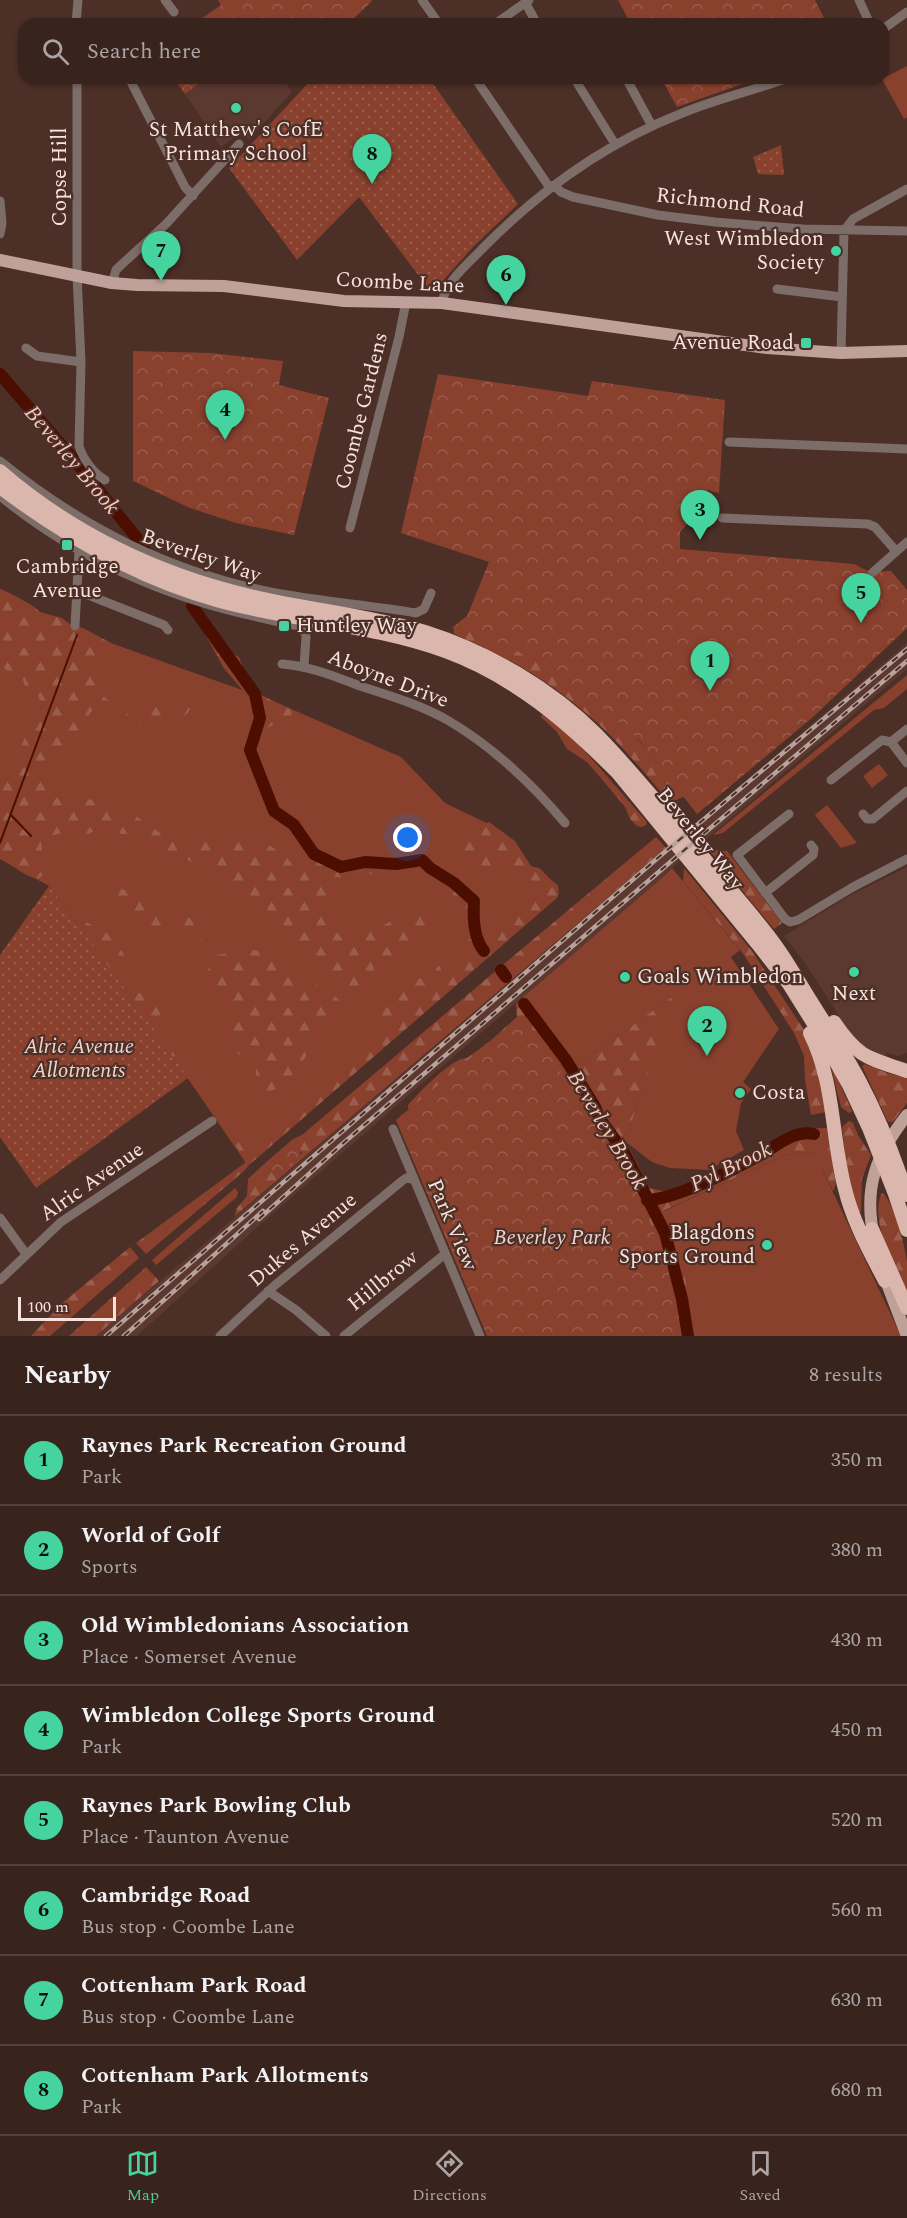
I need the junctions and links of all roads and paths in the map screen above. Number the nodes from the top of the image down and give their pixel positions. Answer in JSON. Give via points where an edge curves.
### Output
{"nodes":[{"id":1,"x":78,"y":0,"type":"edge"},
{"id":2,"x":165,"y":0,"type":"edge"},
{"id":3,"x":422,"y":0,"type":"edge"},
{"id":4,"x":859,"y":0,"type":"edge"},
{"id":5,"x":527,"y":1,"type":"edge"},
{"id":6,"x":174,"y":12,"type":"dead end"},
{"id":7,"x":907,"y":12,"type":"edge"},
{"id":8,"x":76,"y":18,"type":"edge"},
{"id":9,"x":435,"y":18,"type":"edge"},
{"id":10,"x":503,"y":18,"type":"edge"},
{"id":11,"x":534,"y":18,"type":"edge"},
{"id":12,"x":867,"y":18,"type":"edge"},
{"id":13,"x":889,"y":25,"type":"edge"},
{"id":14,"x":77,"y":84,"type":"edge"},
{"id":15,"x":132,"y":84,"type":"edge"},
{"id":16,"x":480,"y":84,"type":"edge"},
{"id":17,"x":578,"y":84,"type":"edge"},
{"id":18,"x":629,"y":84,"type":"edge"},
{"id":19,"x":768,"y":84,"type":"edge"},
{"id":20,"x":652,"y":126,"type":"junction"},
{"id":21,"x":239,"y":144,"type":"dead end"},
{"id":22,"x":615,"y":144,"type":"junction"},
{"id":23,"x":552,"y":186,"type":"junction"},
{"id":24,"x":907,"y":189,"type":"edge"},
{"id":25,"x":194,"y":196,"type":"junction"},
{"id":26,"x":0,"y":201,"type":"edge"},
{"id":27,"x":844,"y":231,"type":"junction"},
{"id":28,"x":907,"y":231,"type":"edge"},
{"id":29,"x":0,"y":234,"type":"edge"},
{"id":30,"x":0,"y":260,"type":"edge"},
{"id":31,"x":77,"y":275,"type":"junction"},
{"id":32,"x":112,"y":283,"type":"junction"},
{"id":33,"x":777,"y":289,"type":"dead end"},
{"id":34,"x":842,"y":297,"type":"junction"},
{"id":35,"x":406,"y":302,"type":"junction"},
{"id":36,"x":442,"y":303,"type":"junction"},
{"id":37,"x":26,"y":348,"type":"dead end"},
{"id":38,"x":907,"y":351,"type":"edge"},
{"id":39,"x":841,"y":353,"type":"junction"},
{"id":40,"x":81,"y":362,"type":"junction"},
{"id":41,"x":729,"y":442,"type":"dead end"},
{"id":42,"x":907,"y":449,"type":"edge"},
{"id":43,"x":0,"y":461,"type":"edge"},
{"id":44,"x":0,"y":471,"type":"edge"},
{"id":45,"x":105,"y":480,"type":"dead end"},
{"id":46,"x":0,"y":487,"type":"edge"},
{"id":47,"x":0,"y":496,"type":"edge"},
{"id":48,"x":722,"y":518,"type":"dead end"},
{"id":49,"x":350,"y":528,"type":"dead end"},
{"id":50,"x":907,"y":542,"type":"edge"},
{"id":51,"x":79,"y":550,"type":"junction"},
{"id":52,"x":896,"y":551,"type":"junction"},
{"id":53,"x":872,"y":573,"type":"dead end"},
{"id":54,"x":78,"y":591,"type":"junction"},
{"id":55,"x":431,"y":593,"type":"dead end"},
{"id":56,"x":350,"y":604,"type":"junction"},
{"id":57,"x":375,"y":620,"type":"junction"},
{"id":58,"x":322,"y":622,"type":"junction"},
{"id":59,"x":75,"y":626,"type":"dead end"},
{"id":60,"x":304,"y":627,"type":"junction"},
{"id":61,"x":168,"y":630,"type":"dead end"},
{"id":62,"x":282,"y":664,"type":"dead end"},
{"id":63,"x":304,"y":666,"type":"junction"},
{"id":64,"x":907,"y":729,"type":"edge"},
{"id":65,"x":891,"y":742,"type":"junction"},
{"id":66,"x":907,"y":763,"type":"edge"},
{"id":67,"x":831,"y":780,"type":"dead end"},
{"id":68,"x":907,"y":791,"type":"edge"},
{"id":69,"x":658,"y":813,"type":"junction"},
{"id":70,"x":789,"y":814,"type":"dead end"},
{"id":71,"x":863,"y":814,"type":"dead end"},
{"id":72,"x":565,"y":824,"type":"dead end"},
{"id":73,"x":811,"y":845,"type":"dead end"},
{"id":74,"x":696,"y":859,"type":"junction"},
{"id":75,"x":907,"y":859,"type":"edge"},
{"id":76,"x":765,"y":893,"type":"junction"},
{"id":77,"x":757,"y":943,"type":"junction"},
{"id":78,"x":777,"y":946,"type":"junction"},
{"id":79,"x":907,"y":1062,"type":"edge"},
{"id":80,"x":892,"y":1066,"type":"junction"},
{"id":81,"x":907,"y":1071,"type":"edge"},
{"id":82,"x":907,"y":1115,"type":"edge"},
{"id":83,"x":212,"y":1121,"type":"dead end"},
{"id":84,"x":393,"y":1129,"type":"dead end"},
{"id":85,"x":412,"y":1179,"type":"junction"},
{"id":86,"x":907,"y":1195,"type":"edge"},
{"id":87,"x":0,"y":1218,"type":"edge"},
{"id":88,"x":872,"y":1229,"type":"junction"},
{"id":89,"x":907,"y":1230,"type":"edge"},
{"id":90,"x":26,"y":1254,"type":"junction"},
{"id":91,"x":445,"y":1254,"type":"junction"},
{"id":92,"x":0,"y":1280,"type":"edge"},
{"id":93,"x":885,"y":1281,"type":"junction"},
{"id":94,"x":268,"y":1292,"type":"junction"},
{"id":95,"x":907,"y":1308,"type":"edge"},
{"id":96,"x":220,"y":1336,"type":"edge"},
{"id":97,"x":326,"y":1336,"type":"edge"},
{"id":98,"x":344,"y":1336,"type":"edge"},
{"id":99,"x":480,"y":1336,"type":"edge"},
{"id":100,"x":907,"y":1336,"type":"edge"}],
"edges":[{"from":1,"to":8,"type":"street"},
{"from":2,"to":6,"type":"street"},
{"from":3,"to":9,"type":"street"},
{"from":4,"to":12,"type":"street"},
{"from":5,"to":10,"type":"street"},
{"from":5,"to":11,"type":"street"},
{"from":7,"to":13,"type":"street"},
{"from":14,"to":31,"type":"street","name":"Copse Hill"},
{"from":15,"to":25,"type":"street","via":[[185,187]]},
{"from":16,"to":23,"type":"street"},
{"from":17,"to":22,"type":"street"},
{"from":18,"to":20,"type":"street"},
{"from":19,"to":20,"type":"street"},
{"from":20,"to":22,"type":"street"},
{"from":21,"to":25,"type":"street"},
{"from":22,"to":23,"type":"street"},
{"from":23,"to":27,"type":"street","name":"Richmond Road","via":[[573,197],[658,215]]},
{"from":23,"to":36,"type":"street","via":[[478,254],[447,289]]},
{"from":24,"to":27,"type":"street","via":[[852,219]]},
{"from":25,"to":32,"type":"street","via":[[116,270]]},
{"from":26,"to":29,"type":"street"},
{"from":27,"to":28,"type":"street","name":"Richmond Road"},
{"from":27,"to":34,"type":"street"},
{"from":30,"to":31,"type":"main road","name":"Coombe Lane"},
{"from":31,"to":32,"type":"main road","name":"Coombe Lane"},
{"from":31,"to":40,"type":"street","name":"Copse Hill"},
{"from":32,"to":35,"type":"main road","name":"Coombe Lane","via":[[202,284],[344,301]]},
{"from":33,"to":34,"type":"street"},
{"from":34,"to":39,"type":"street"},
{"from":35,"to":36,"type":"main road","name":"Coombe Lane"},
{"from":35,"to":49,"type":"street","name":"Coombe Gardens"},
{"from":36,"to":39,"type":"main road","name":"Coombe Lane","via":[[725,343]]},
{"from":37,"to":40,"type":"street","via":[[37,356]]},
{"from":38,"to":39,"type":"main road","name":"Coombe Lane"},
{"from":40,"to":45,"type":"street","name":"Copse Hill","via":[[79,446],[81,455]]},
{"from":41,"to":42,"type":"street"},
{"from":43,"to":56,"type":"street","name":"Beverley Way","via":[[81,520],[161,560],[236,584]]},
{"from":44,"to":57,"type":"highway","name":"Beverley Way","via":[[66,520],[153,566],[243,594]]},
{"from":46,"to":58,"type":"highway","name":"Beverley Way","via":[[104,555],[144,574],[218,601]]},
{"from":47,"to":51,"type":"street","name":"Beverley Way"},
{"from":48,"to":52,"type":"street","via":[[868,524]]},
{"from":50,"to":52,"type":"street"},
{"from":51,"to":54,"type":"street"},
{"from":51,"to":60,"type":"street","name":"Beverley Way","via":[[180,596]]},
{"from":52,"to":53,"type":"street"},
{"from":54,"to":59,"type":"street"},
{"from":54,"to":61,"type":"street"},
{"from":55,"to":56,"type":"street","name":"Beverley Way","via":[[424,609],[416,612]]},
{"from":56,"to":57,"type":"street","name":"Beverley Way"},
{"from":57,"to":69,"type":"highway","name":"Beverley Way","via":[[449,641],[528,680],[597,735]]},
{"from":58,"to":60,"type":"street","name":"Beverley Way"},
{"from":58,"to":69,"type":"highway","name":"Beverley Way","via":[[444,651],[502,678],[535,698],[589,743]]},
{"from":60,"to":63,"type":"street"},
{"from":62,"to":63,"type":"street","name":"Aboyne Drive"},
{"from":63,"to":72,"type":"street","name":"Aboyne Drive","via":[[449,721],[512,768]]},
{"from":64,"to":65,"type":"street"},
{"from":65,"to":66,"type":"street"},
{"from":65,"to":67,"type":"street","via":[[882,740]]},
{"from":68,"to":71,"type":"street","via":[[873,819]]},
{"from":69,"to":74,"type":"highway","name":"Beverley Way"},
{"from":70,"to":76,"type":"street","via":[[737,855]]},
{"from":73,"to":76,"type":"street","via":[[813,855]]},
{"from":74,"to":77,"type":"highway","name":"Beverley Way"},
{"from":74,"to":78,"type":"highway","name":"Beverley Way"},
{"from":75,"to":76,"type":"street","via":[[790,922]]},
{"from":77,"to":89,"type":"highway","name":"Beverley Way","via":[[789,984],[849,1085],[896,1194]]},
{"from":77,"to":93,"type":"highway","via":[[817,1046],[831,1093],[845,1189]]},
{"from":78,"to":80,"type":"highway","via":[[853,1048],[869,1059]]},
{"from":78,"to":86,"type":"highway","name":"Beverley Way","via":[[860,1080]]},
{"from":79,"to":80,"type":"highway"},
{"from":80,"to":81,"type":"highway"},
{"from":82,"to":88,"type":"main road","via":[[877,1163],[871,1183]]},
{"from":83,"to":90,"type":"street","name":"Alric Avenue","via":[[61,1222]]},
{"from":84,"to":85,"type":"street","name":"Park View"},
{"from":85,"to":91,"type":"street","name":"Park View"},
{"from":85,"to":94,"type":"street","name":"Dukes Avenue","via":[[402,1181]]},
{"from":87,"to":90,"type":"street"},
{"from":88,"to":93,"type":"main road"},
{"from":88,"to":95,"type":"highway"},
{"from":90,"to":92,"type":"street","name":"Alric Avenue"},
{"from":91,"to":98,"type":"street","name":"Hillbrow"},
{"from":91,"to":99,"type":"street","name":"Park View"},
{"from":93,"to":100,"type":"main road"},
{"from":94,"to":96,"type":"street","name":"Dukes Avenue"},
{"from":94,"to":97,"type":"street"}]}
